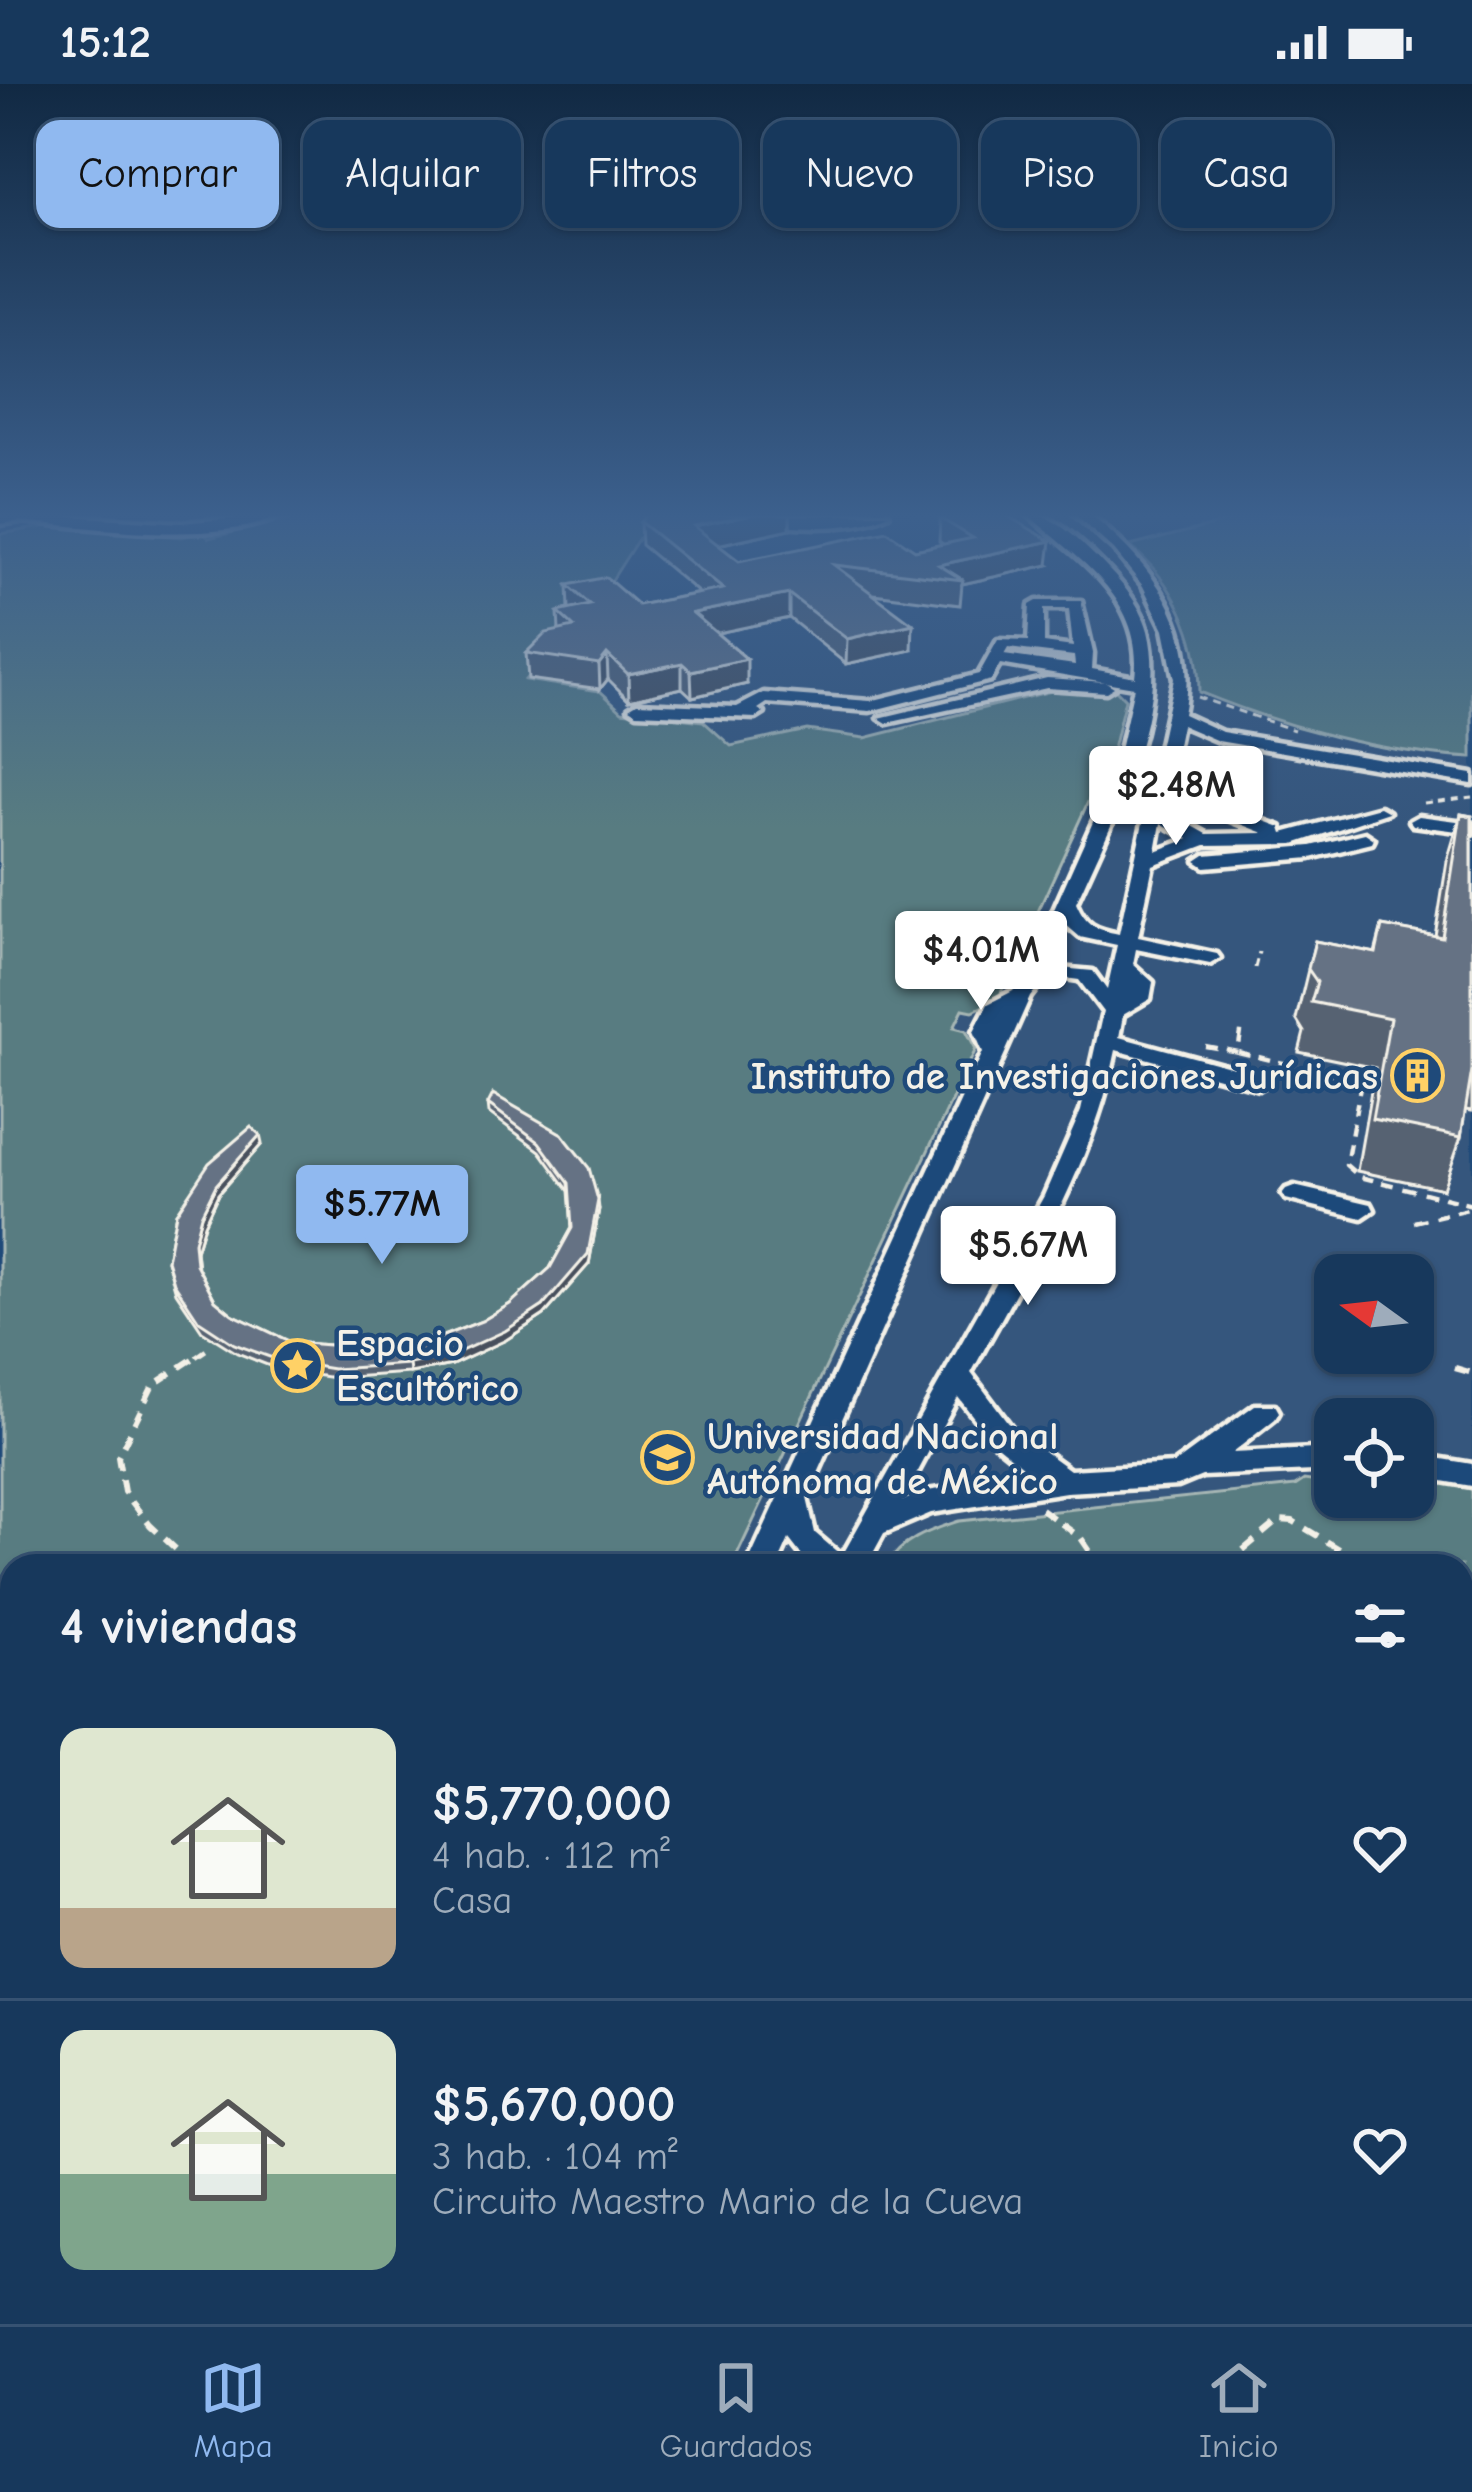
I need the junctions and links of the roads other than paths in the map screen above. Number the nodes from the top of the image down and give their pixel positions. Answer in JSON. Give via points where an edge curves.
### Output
{"nodes":[{"id":1,"x":1037,"y":619,"type":"edge"},
{"id":2,"x":1078,"y":619,"type":"edge"},
{"id":3,"x":1135,"y":619,"type":"edge"},
{"id":4,"x":1170,"y":619,"type":"edge"},
{"id":5,"x":1036,"y":646,"type":"junction"},
{"id":6,"x":997,"y":659,"type":"junction"},
{"id":7,"x":1084,"y":662,"type":"junction"},
{"id":8,"x":985,"y":677,"type":"junction"},
{"id":9,"x":1047,"y":683,"type":"junction"},
{"id":10,"x":1144,"y":687,"type":"junction"},
{"id":11,"x":637,"y":708,"type":"dead end"},
{"id":12,"x":875,"y":713,"type":"junction"},
{"id":13,"x":1177,"y":717,"type":"junction"},
{"id":14,"x":1255,"y":743,"type":"junction"},
{"id":15,"x":1169,"y":750,"type":"junction"},
{"id":16,"x":1472,"y":779,"type":"edge"},
{"id":17,"x":1380,"y":812,"type":"dead end"},
{"id":18,"x":1156,"y":813,"type":"junction"},
{"id":19,"x":1419,"y":820,"type":"dead end"},
{"id":20,"x":1472,"y":828,"type":"edge"},
{"id":21,"x":1360,"y":832,"type":"junction"},
{"id":22,"x":1241,"y":837,"type":"junction"},
{"id":23,"x":1294,"y":838,"type":"junction"},
{"id":24,"x":1204,"y":851,"type":"junction"},
{"id":25,"x":1146,"y":861,"type":"junction"},
{"id":26,"x":1065,"y":900,"type":"junction"},
{"id":27,"x":1128,"y":943,"type":"junction"},
{"id":28,"x":1210,"y":958,"type":"dead end"},
{"id":29,"x":1027,"y":987,"type":"junction"},
{"id":30,"x":1113,"y":1012,"type":"junction"},
{"id":31,"x":1106,"y":1042,"type":"junction"},
{"id":32,"x":1259,"y":1082,"type":"dead end"},
{"id":33,"x":1294,"y":1194,"type":"dead end"},
{"id":34,"x":1362,"y":1210,"type":"dead end"},
{"id":35,"x":957,"y":1372,"type":"junction"},
{"id":36,"x":1265,"y":1412,"type":"dead end"},
{"id":37,"x":1314,"y":1460,"type":"edge"},
{"id":38,"x":1198,"y":1465,"type":"junction"},
{"id":39,"x":1434,"y":1469,"type":"edge"},
{"id":40,"x":1472,"y":1475,"type":"edge"},
{"id":41,"x":1066,"y":1481,"type":"junction"},
{"id":42,"x":794,"y":1492,"type":"junction"},
{"id":43,"x":876,"y":1524,"type":"junction"},
{"id":44,"x":767,"y":1554,"type":"edge"},
{"id":45,"x":817,"y":1554,"type":"edge"},
{"id":46,"x":858,"y":1554,"type":"edge"}],
"edges":[{"from":1,"to":5,"type":"street"},
{"from":2,"to":7,"type":"street"},
{"from":3,"to":10,"type":"street"},
{"from":4,"to":13,"type":"street","via":[[1180,653]]},
{"from":5,"to":6,"type":"street","via":[[1004,643]]},
{"from":5,"to":7,"type":"street"},
{"from":6,"to":7,"type":"street"},
{"from":6,"to":8,"type":"street"},
{"from":7,"to":10,"type":"street"},
{"from":8,"to":9,"type":"street"},
{"from":8,"to":12,"type":"street"},
{"from":9,"to":10,"type":"street"},
{"from":9,"to":12,"type":"street"},
{"from":10,"to":26,"type":"street","via":[[1129,750]]},
{"from":11,"to":12,"type":"street"},
{"from":13,"to":14,"type":"street"},
{"from":13,"to":15,"type":"street"},
{"from":14,"to":15,"type":"street","via":[[1196,739]]},
{"from":14,"to":16,"type":"street"},
{"from":15,"to":18,"type":"street"},
{"from":17,"to":21,"type":"street"},
{"from":18,"to":24,"type":"street"},
{"from":18,"to":25,"type":"street"},
{"from":19,"to":20,"type":"street"},
{"from":21,"to":23,"type":"street"},
{"from":21,"to":24,"type":"street","via":[[1311,852]]},
{"from":22,"to":23,"type":"street"},
{"from":22,"to":23,"type":"street","via":[[1225,817]]},
{"from":22,"to":24,"type":"street"},
{"from":24,"to":25,"type":"street"},
{"from":25,"to":27,"type":"street"},
{"from":26,"to":27,"type":"street","via":[[1087,933]]},
{"from":26,"to":29,"type":"street"},
{"from":27,"to":28,"type":"street"},
{"from":27,"to":30,"type":"street","via":[[1123,966],[1143,982],[1142,992]]},
{"from":29,"to":30,"type":"street","via":[[1057,970],[1086,975]]},
{"from":29,"to":42,"type":"street"},
{"from":30,"to":31,"type":"street"},
{"from":31,"to":32,"type":"street"},
{"from":31,"to":35,"type":"street","via":[[1092,1111],[1055,1196]]},
{"from":33,"to":34,"type":"street"},
{"from":35,"to":41,"type":"street","via":[[982,1418]]},
{"from":35,"to":43,"type":"street"},
{"from":36,"to":38,"type":"street"},
{"from":37,"to":38,"type":"street"},
{"from":38,"to":41,"type":"street","via":[[1178,1474]]},
{"from":39,"to":40,"type":"street"},
{"from":41,"to":43,"type":"street","via":[[927,1502]]},
{"from":42,"to":44,"type":"street"},
{"from":42,"to":45,"type":"street","via":[[796,1531]]},
{"from":43,"to":46,"type":"street"}]}
